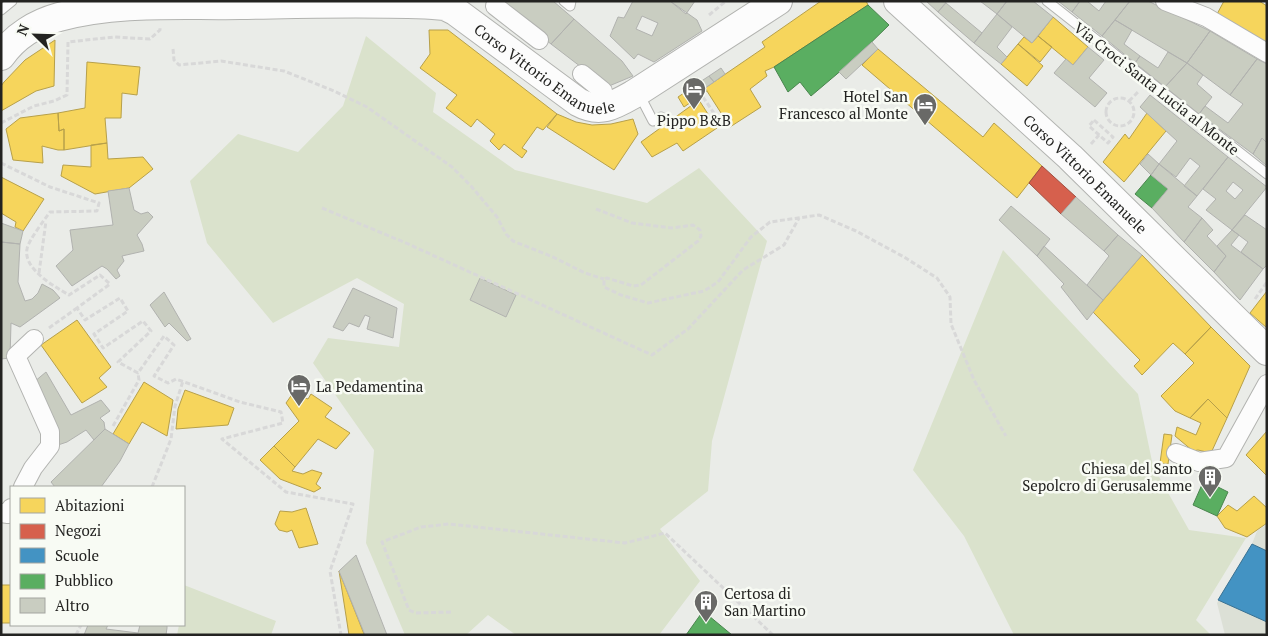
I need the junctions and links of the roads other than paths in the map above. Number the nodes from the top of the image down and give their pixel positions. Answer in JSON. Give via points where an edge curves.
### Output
{"nodes":[{"id":1,"x":12,"y":1,"type":"edge"},
{"id":2,"x":778,"y":1,"type":"edge"},
{"id":3,"x":898,"y":1,"type":"edge"},
{"id":4,"x":1046,"y":1,"type":"edge"},
{"id":5,"x":1165,"y":1,"type":"edge"},
{"id":6,"x":267,"y":2,"type":"edge"},
{"id":7,"x":496,"y":6,"type":"dead end"},
{"id":8,"x":1,"y":10,"type":"edge"},
{"id":9,"x":539,"y":40,"type":"dead end"},
{"id":10,"x":1267,"y":53,"type":"edge"},
{"id":11,"x":1,"y":56,"type":"edge"},
{"id":12,"x":582,"y":74,"type":"dead end"},
{"id":13,"x":604,"y":91,"type":"dead end"},
{"id":14,"x":638,"y":92,"type":"junction"},
{"id":15,"x":661,"y":117,"type":"dead end"},
{"id":16,"x":1267,"y":174,"type":"edge"},
{"id":17,"x":39,"y":335,"type":"road end"},
{"id":18,"x":1267,"y":351,"type":"edge"},
{"id":19,"x":1267,"y":384,"type":"edge"},
{"id":20,"x":1176,"y":453,"type":"dead end"},
{"id":21,"x":24,"y":486,"type":"edge"}],
"edges":[{"from":1,"to":8,"type":"lane"},
{"from":2,"to":14,"type":"main road","name":"Corso Vittorio Emanuele"},
{"from":3,"to":18,"type":"main road","name":"Corso Vittorio Emanuele","via":[[1070,157]]},
{"from":4,"to":16,"type":"lane","name":"Via Croci Santa Lucia al Monte"},
{"from":5,"to":10,"type":"street","via":[[1206,17]]},
{"from":6,"to":11,"type":"main road","name":"Corso Vittorio Emanuele","via":[[162,4],[90,10],[36,26],[21,35]]},
{"from":6,"to":14,"type":"main road","name":"Corso Vittorio Emanuele","via":[[445,6],[588,108],[605,108]]},
{"from":7,"to":9,"type":"street"},
{"from":12,"to":13,"type":"street"},
{"from":14,"to":15,"type":"lane","via":[[653,121]]},
{"from":17,"to":21,"type":"street","via":[[16,356],[50,432],[50,446]]},
{"from":19,"to":20,"type":"street","via":[[1226,458],[1200,462]]}]}
